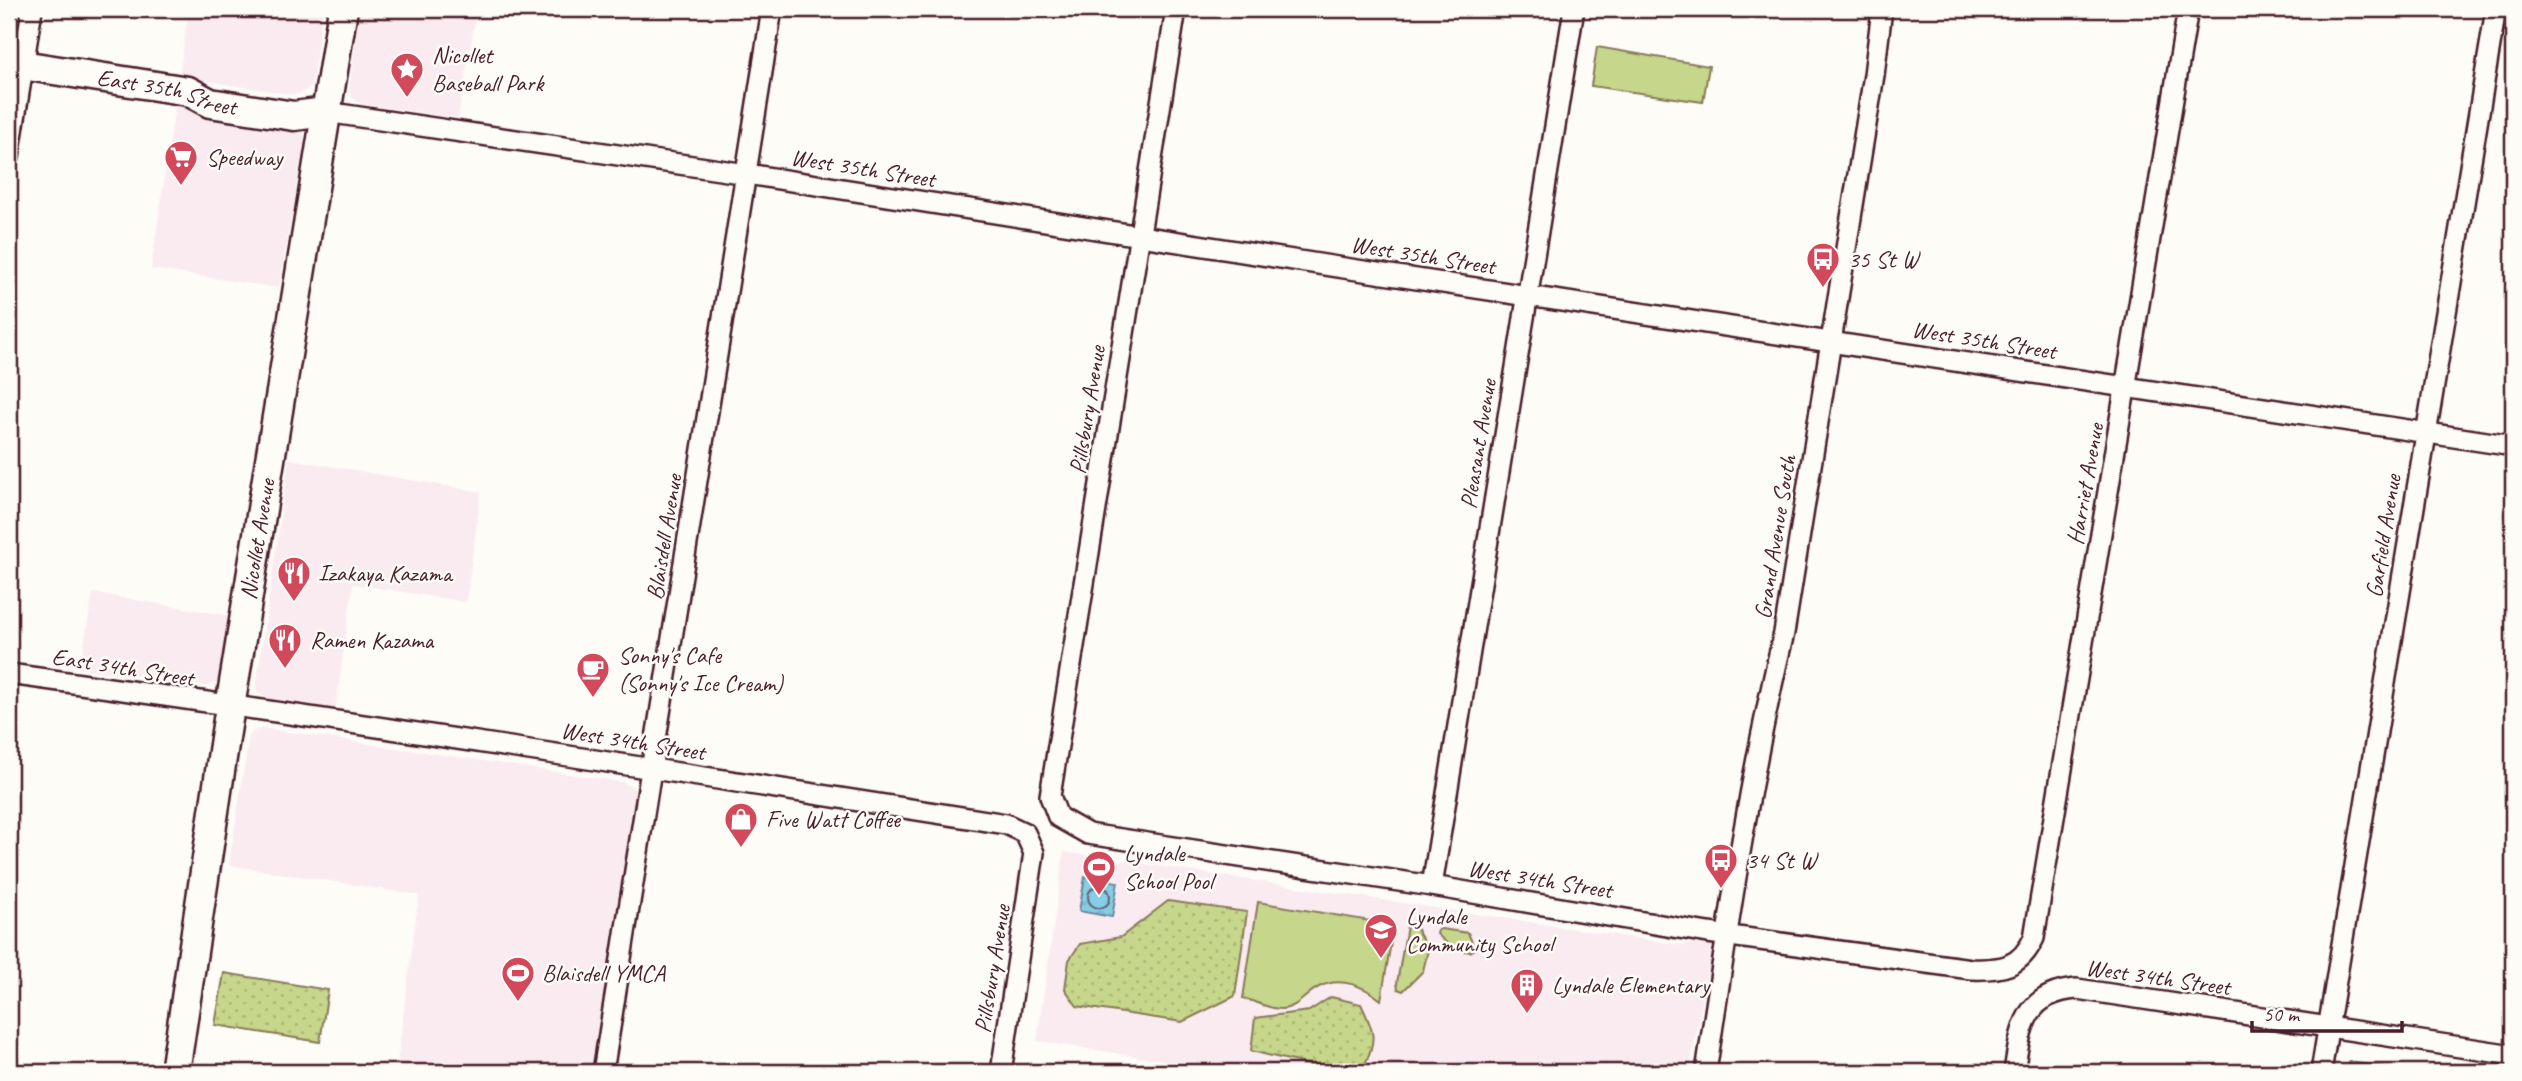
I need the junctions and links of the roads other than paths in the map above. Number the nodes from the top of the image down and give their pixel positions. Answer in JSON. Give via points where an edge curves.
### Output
{"nodes":[{"id":1,"x":32,"y":9,"type":"edge"},
{"id":2,"x":343,"y":9,"type":"edge"},
{"id":3,"x":772,"y":9,"type":"edge"},
{"id":4,"x":1176,"y":9,"type":"edge"},
{"id":5,"x":1574,"y":9,"type":"edge"},
{"id":6,"x":1882,"y":9,"type":"edge"},
{"id":7,"x":2188,"y":9,"type":"edge"},
{"id":8,"x":2496,"y":9,"type":"edge"},
{"id":9,"x":16,"y":64,"type":"edge"},
{"id":10,"x":328,"y":103,"type":"junction"},
{"id":11,"x":9,"y":157,"type":"edge"},
{"id":12,"x":747,"y":174,"type":"junction"},
{"id":13,"x":1140,"y":236,"type":"junction"},
{"id":14,"x":1527,"y":296,"type":"junction"},
{"id":15,"x":1831,"y":342,"type":"junction"},
{"id":16,"x":2126,"y":387,"type":"junction"},
{"id":17,"x":2425,"y":432,"type":"junction"},
{"id":18,"x":2513,"y":446,"type":"edge"},
{"id":19,"x":9,"y":674,"type":"edge"},
{"id":20,"x":230,"y":707,"type":"junction"},
{"id":21,"x":652,"y":769,"type":"junction"},
{"id":22,"x":1058,"y":817,"type":"joint"},
{"id":23,"x":1025,"y":833,"type":"joint"},
{"id":24,"x":1432,"y":886,"type":"junction"},
{"id":25,"x":1727,"y":935,"type":"junction"},
{"id":26,"x":2017,"y":961,"type":"joint"},
{"id":27,"x":2328,"y":1026,"type":"junction"},
{"id":28,"x":2513,"y":1055,"type":"edge"},
{"id":29,"x":175,"y":1072,"type":"edge"},
{"id":30,"x":603,"y":1072,"type":"edge"},
{"id":31,"x":1001,"y":1072,"type":"edge"},
{"id":32,"x":1706,"y":1072,"type":"edge"},
{"id":33,"x":2014,"y":1072,"type":"edge"},
{"id":34,"x":2320,"y":1072,"type":"edge"}],
"edges":[{"from":1,"to":9,"type":"street"},
{"from":2,"to":10,"type":"main road","name":"Nicollet Avenue"},
{"from":3,"to":12,"type":"street","name":"Blaisdell Avenue"},
{"from":4,"to":13,"type":"street","name":"Pillsbury Avenue"},
{"from":5,"to":14,"type":"street","name":"Pleasant Avenue"},
{"from":6,"to":15,"type":"street","name":"Grand Avenue South"},
{"from":7,"to":16,"type":"street","name":"Harriet Avenue"},
{"from":8,"to":17,"type":"street","name":"Garfield Avenue"},
{"from":9,"to":10,"type":"main road","name":"East 35th Street","via":[[188,91],[211,85]]},
{"from":9,"to":11,"type":"street"},
{"from":10,"to":12,"type":"street","name":"West 35th Street"},
{"from":10,"to":20,"type":"main road","name":"Nicollet Avenue"},
{"from":12,"to":13,"type":"street","name":"West 35th Street"},
{"from":12,"to":21,"type":"street","name":"Blaisdell Avenue"},
{"from":13,"to":14,"type":"street","name":"West 35th Street"},
{"from":13,"to":22,"type":"street","name":"Pillsbury Avenue","via":[[1050,796]]},
{"from":14,"to":15,"type":"street","name":"West 35th Street"},
{"from":14,"to":24,"type":"street","name":"Pleasant Avenue"},
{"from":15,"to":16,"type":"street","name":"West 35th Street"},
{"from":15,"to":25,"type":"street","name":"Grand Avenue South","via":[[1784,633]]},
{"from":16,"to":17,"type":"street","name":"West 35th Street"},
{"from":16,"to":26,"type":"street","name":"Harriet Avenue","via":[[2034,938]]},
{"from":17,"to":18,"type":"street","name":"West 35th Street"},
{"from":17,"to":27,"type":"street","name":"Garfield Avenue"},
{"from":19,"to":20,"type":"street","name":"East 34th Street"},
{"from":20,"to":21,"type":"street","name":"West 34th Street"},
{"from":20,"to":29,"type":"main road","name":"Nicollet Avenue"},
{"from":21,"to":23,"type":"street","name":"West 34th Street","via":[[1006,824]]},
{"from":21,"to":30,"type":"street","name":"Blaisdell Avenue"},
{"from":22,"to":24,"type":"street","name":"West 34th Street","via":[[1088,834]]},
{"from":23,"to":31,"type":"street","name":"Pillsbury Avenue","via":[[1034,853]]},
{"from":24,"to":25,"type":"street","name":"West 34th Street"},
{"from":25,"to":26,"type":"street","name":"West 34th Street","via":[[1971,968],[1995,970]]},
{"from":25,"to":32,"type":"street","name":"Grand Avenue South"},
{"from":27,"to":28,"type":"street","name":"West 34th Street"},
{"from":27,"to":33,"type":"street","name":"West 34th Street","via":[[2060,990],[2029,1012]]},
{"from":27,"to":34,"type":"street","name":"Garfield Avenue"}]}
